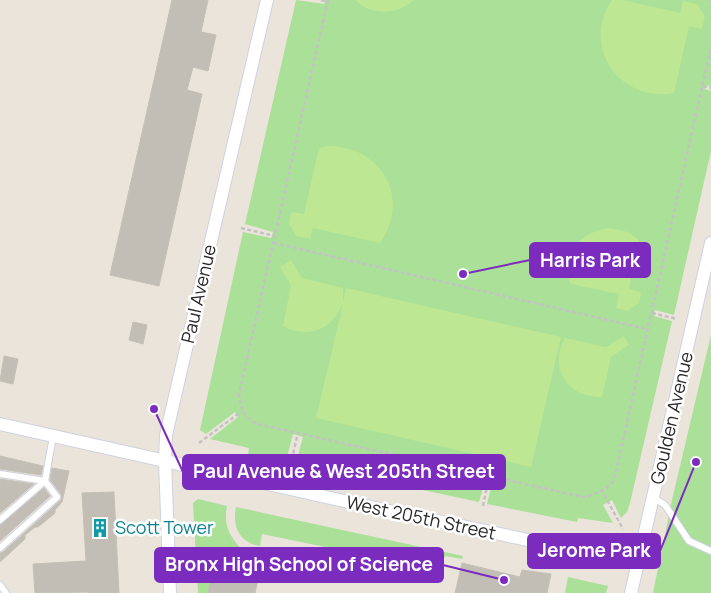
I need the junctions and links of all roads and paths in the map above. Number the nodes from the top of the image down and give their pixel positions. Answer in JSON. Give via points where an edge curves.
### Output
{"nodes":[{"id":1,"x":267,"y":0,"type":"edge"},
{"id":2,"x":321,"y":0,"type":"edge"},
{"id":3,"x":328,"y":1,"type":"edge"},
{"id":4,"x":711,"y":47,"type":"edge"},
{"id":5,"x":702,"y":86,"type":"junction"},
{"id":6,"x":711,"y":88,"type":"edge"},
{"id":7,"x":241,"y":228,"type":"dead end"},
{"id":8,"x":275,"y":236,"type":"junction"},
{"id":9,"x":273,"y":243,"type":"junction"},
{"id":10,"x":711,"y":243,"type":"edge"},
{"id":11,"x":651,"y":312,"type":"junction"},
{"id":12,"x":677,"y":319,"type":"dead end"},
{"id":13,"x":648,"y":329,"type":"junction"},
{"id":14,"x":243,"y":410,"type":"junction"},
{"id":15,"x":0,"y":424,"type":"edge"},
{"id":16,"x":298,"y":433,"type":"junction"},
{"id":17,"x":53,"y":436,"type":"junction"},
{"id":18,"x":199,"y":443,"type":"dead end"},
{"id":19,"x":165,"y":461,"type":"junction"},
{"id":20,"x":290,"y":466,"type":"dead end"},
{"id":21,"x":0,"y":474,"type":"edge"},
{"id":22,"x":489,"y":476,"type":"junction"},
{"id":23,"x":45,"y":481,"type":"junction"},
{"id":24,"x":601,"y":489,"type":"junction"},
{"id":25,"x":654,"y":498,"type":"junction"},
{"id":26,"x":483,"y":506,"type":"dead end"},
{"id":27,"x":0,"y":520,"type":"edge"},
{"id":28,"x":623,"y":529,"type":"dead end"},
{"id":29,"x":0,"y":548,"type":"edge"},
{"id":30,"x":711,"y":551,"type":"edge"},
{"id":31,"x":638,"y":563,"type":"junction"},
{"id":32,"x":0,"y":585,"type":"edge"},
{"id":33,"x":6,"y":593,"type":"edge"},
{"id":34,"x":170,"y":593,"type":"edge"},
{"id":35,"x":631,"y":593,"type":"edge"}],
"edges":[{"from":1,"to":19,"type":"street","name":"Paul Avenue","via":[[169,424]]},
{"from":2,"to":3,"type":"path"},
{"from":3,"to":8,"type":"path"},
{"from":4,"to":5,"type":"path"},
{"from":5,"to":6,"type":"path"},
{"from":5,"to":11,"type":"path"},
{"from":7,"to":8,"type":"path"},
{"from":8,"to":9,"type":"path"},
{"from":9,"to":13,"type":"path"},
{"from":9,"to":14,"type":"path","via":[[239,394]]},
{"from":10,"to":25,"type":"street","name":"Goulden Avenue"},
{"from":11,"to":12,"type":"path"},
{"from":11,"to":13,"type":"path"},
{"from":13,"to":24,"type":"path","via":[[614,480]]},
{"from":14,"to":16,"type":"path","via":[[257,424]]},
{"from":14,"to":18,"type":"path"},
{"from":15,"to":17,"type":"street","name":"West 205th Street"},
{"from":16,"to":20,"type":"path"},
{"from":16,"to":22,"type":"path"},
{"from":17,"to":19,"type":"street","name":"West 205th Street"},
{"from":17,"to":23,"type":"lane"},
{"from":19,"to":31,"type":"street","name":"West 205th Street"},
{"from":19,"to":34,"type":"street","name":"Paul Avenue"},
{"from":21,"to":23,"type":"lane"},
{"from":22,"to":24,"type":"path","via":[[583,497]]},
{"from":22,"to":26,"type":"path"},
{"from":23,"to":27,"type":"lane"},
{"from":23,"to":29,"type":"lane","via":[[57,497]]},
{"from":24,"to":28,"type":"path"},
{"from":25,"to":30,"type":"lane","via":[[665,505],[690,541]]},
{"from":25,"to":31,"type":"street","name":"Goulden Avenue"},
{"from":31,"to":35,"type":"street","name":"Goulden Avenue"},
{"from":32,"to":33,"type":"lane"}]}
